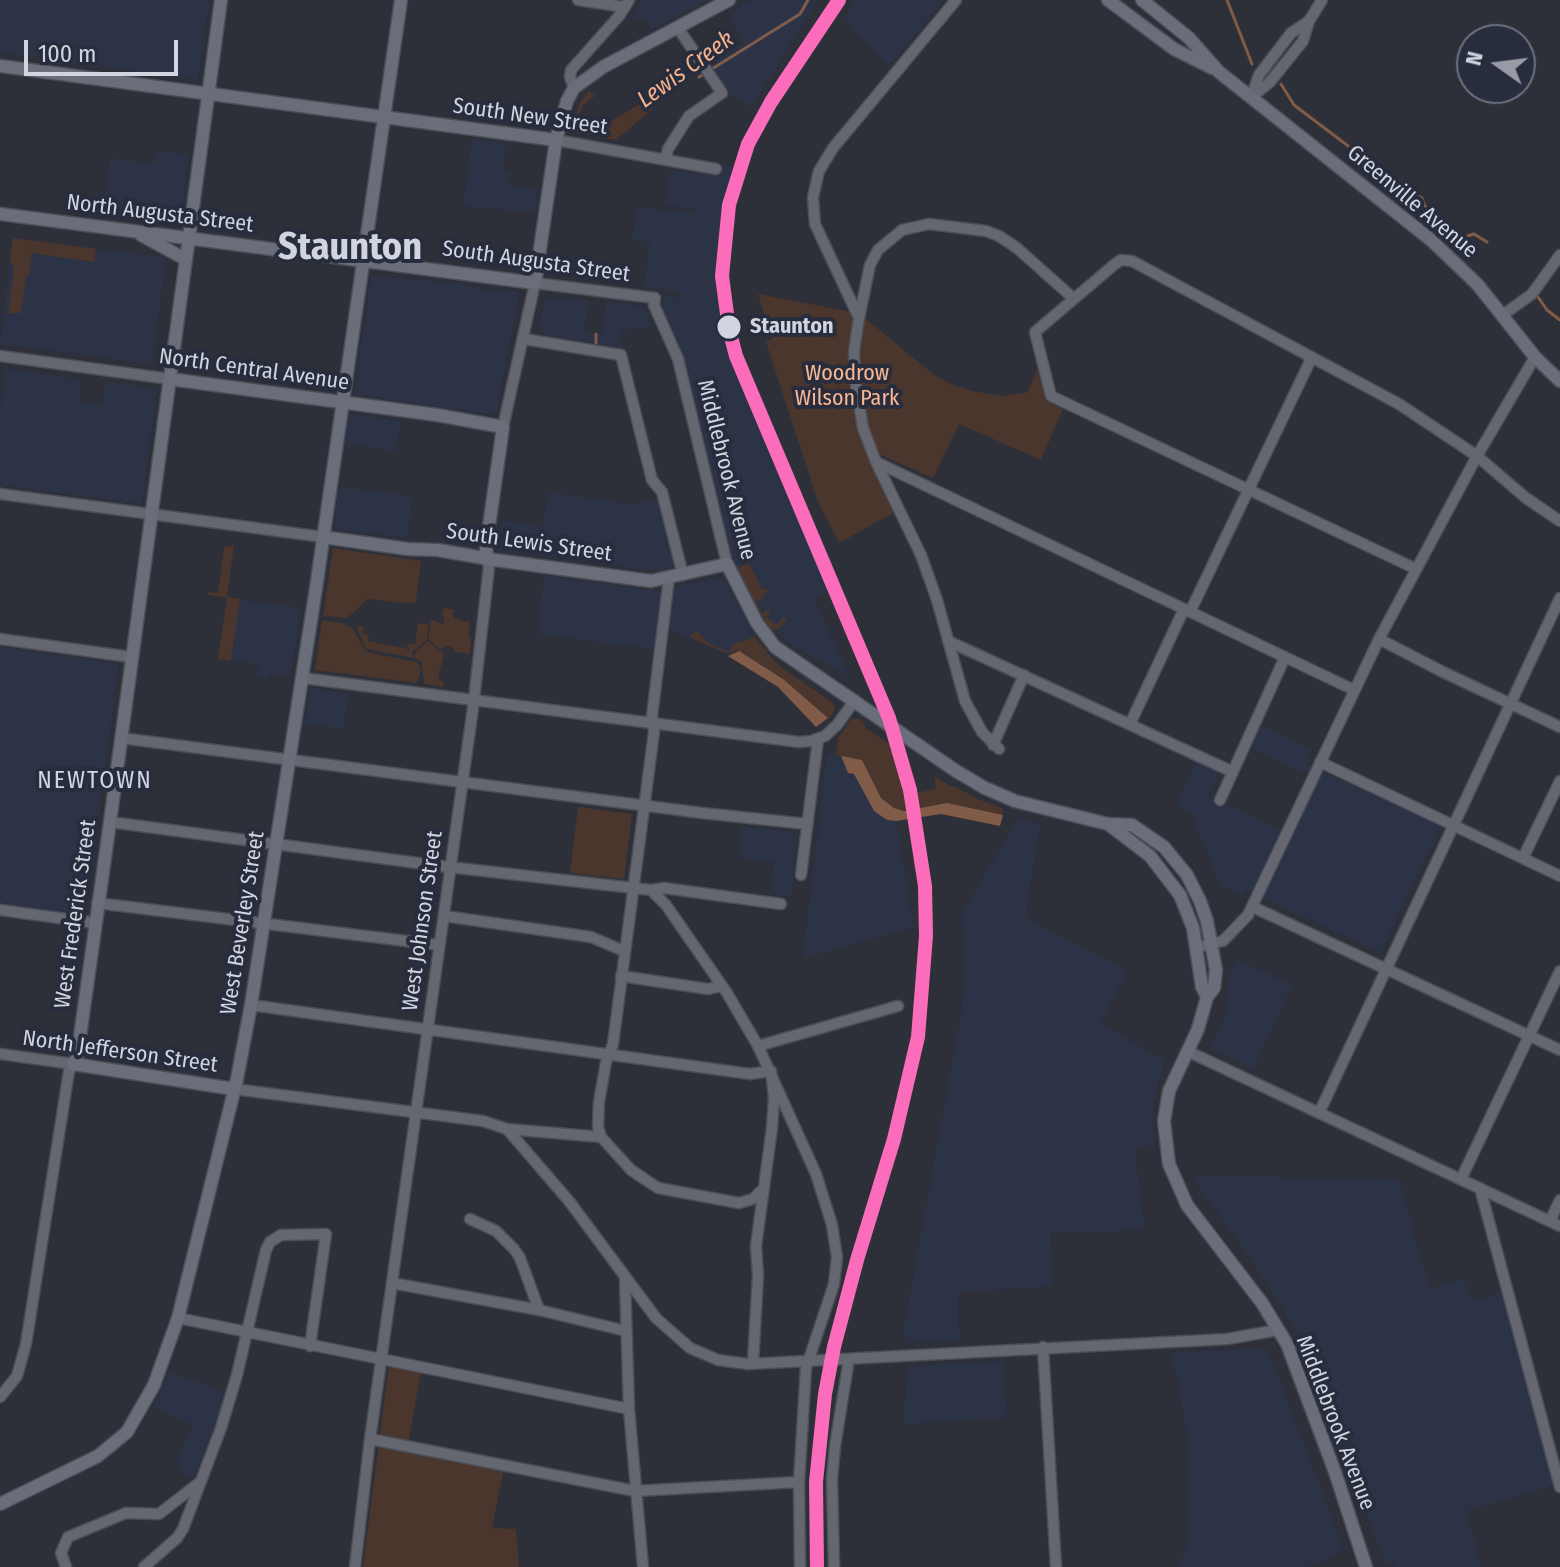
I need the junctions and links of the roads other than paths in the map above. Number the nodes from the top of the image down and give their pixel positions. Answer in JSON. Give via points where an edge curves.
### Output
{"nodes":[{"id":1,"x":221,"y":0,"type":"edge"},
{"id":2,"x":401,"y":0,"type":"edge"},
{"id":3,"x":578,"y":0,"type":"edge"},
{"id":4,"x":729,"y":0,"type":"edge"},
{"id":5,"x":956,"y":0,"type":"edge"},
{"id":6,"x":1108,"y":0,"type":"edge"},
{"id":7,"x":1142,"y":0,"type":"edge"},
{"id":8,"x":1322,"y":0,"type":"edge"},
{"id":9,"x":627,"y":3,"type":"edge"},
{"id":10,"x":678,"y":28,"type":"junction"},
{"id":11,"x":0,"y":66,"type":"edge"},
{"id":12,"x":1219,"y":72,"type":"junction"},
{"id":13,"x":574,"y":88,"type":"junction"},
{"id":14,"x":208,"y":94,"type":"junction"},
{"id":15,"x":1252,"y":97,"type":"junction"},
{"id":16,"x":384,"y":118,"type":"junction"},
{"id":17,"x":556,"y":140,"type":"junction"},
{"id":18,"x":666,"y":158,"type":"junction"},
{"id":19,"x":716,"y":169,"type":"dead end"},
{"id":20,"x":0,"y":214,"type":"edge"},
{"id":21,"x":138,"y":233,"type":"junction"},
{"id":22,"x":188,"y":237,"type":"junction"},
{"id":23,"x":1560,"y":255,"type":"edge"},
{"id":24,"x":185,"y":259,"type":"junction"},
{"id":25,"x":364,"y":259,"type":"junction"},
{"id":26,"x":535,"y":283,"type":"junction"},
{"id":27,"x":655,"y":298,"type":"joint"},
{"id":28,"x":1073,"y":298,"type":"junction"},
{"id":29,"x":1504,"y":314,"type":"junction"},
{"id":30,"x":859,"y":318,"type":"junction"},
{"id":31,"x":524,"y":339,"type":"junction"},
{"id":32,"x":0,"y":356,"type":"edge"},
{"id":33,"x":1312,"y":357,"type":"junction"},
{"id":34,"x":1535,"y":357,"type":"junction"},
{"id":35,"x":170,"y":379,"type":"junction"},
{"id":36,"x":1560,"y":381,"type":"edge"},
{"id":37,"x":341,"y":402,"type":"junction"},
{"id":38,"x":503,"y":427,"type":"junction"},
{"id":39,"x":1477,"y":456,"type":"junction"},
{"id":40,"x":876,"y":462,"type":"junction"},
{"id":41,"x":1247,"y":489,"type":"junction"},
{"id":42,"x":0,"y":494,"type":"edge"},
{"id":43,"x":150,"y":514,"type":"junction"},
{"id":44,"x":1560,"y":521,"type":"edge"},
{"id":45,"x":323,"y":537,"type":"junction"},
{"id":46,"x":487,"y":558,"type":"junction"},
{"id":47,"x":727,"y":564,"type":"junction"},
{"id":48,"x":1416,"y":569,"type":"junction"},
{"id":49,"x":683,"y":575,"type":"junction"},
{"id":50,"x":669,"y":578,"type":"junction"},
{"id":51,"x":1560,"y":598,"type":"edge"},
{"id":52,"x":1187,"y":610,"type":"junction"},
{"id":53,"x":0,"y":639,"type":"edge"},
{"id":54,"x":1379,"y":639,"type":"junction"},
{"id":55,"x":948,"y":641,"type":"junction"},
{"id":56,"x":131,"y":657,"type":"junction"},
{"id":57,"x":1285,"y":657,"type":"junction"},
{"id":58,"x":1024,"y":675,"type":"junction"},
{"id":59,"x":303,"y":678,"type":"junction"},
{"id":60,"x":1354,"y":690,"type":"junction"},
{"id":61,"x":474,"y":700,"type":"junction"},
{"id":62,"x":855,"y":700,"type":"junction"},
{"id":63,"x":1511,"y":703,"type":"junction"},
{"id":64,"x":653,"y":723,"type":"junction"},
{"id":65,"x":1130,"y":724,"type":"junction"},
{"id":66,"x":1560,"y":727,"type":"edge"},
{"id":67,"x":121,"y":738,"type":"junction"},
{"id":68,"x":818,"y":739,"type":"junction"},
{"id":69,"x":289,"y":760,"type":"junction"},
{"id":70,"x":1320,"y":762,"type":"junction"},
{"id":71,"x":1233,"y":772,"type":"junction"},
{"id":72,"x":1560,"y":781,"type":"edge"},
{"id":73,"x":463,"y":783,"type":"junction"},
{"id":74,"x":1220,"y":800,"type":"dead end"},
{"id":75,"x":644,"y":806,"type":"junction"},
{"id":76,"x":110,"y":822,"type":"junction"},
{"id":77,"x":807,"y":824,"type":"junction"},
{"id":78,"x":1108,"y":824,"type":"junction"},
{"id":79,"x":1455,"y":826,"type":"junction"},
{"id":80,"x":276,"y":843,"type":"junction"},
{"id":81,"x":1523,"y":858,"type":"junction"},
{"id":82,"x":450,"y":867,"type":"junction"},
{"id":83,"x":801,"y":875,"type":"dead end"},
{"id":84,"x":1560,"y":876,"type":"edge"},
{"id":85,"x":633,"y":888,"type":"junction"},
{"id":86,"x":651,"y":890,"type":"junction"},
{"id":87,"x":97,"y":903,"type":"junction"},
{"id":88,"x":781,"y":904,"type":"dead end"},
{"id":89,"x":1253,"y":907,"type":"junction"},
{"id":90,"x":0,"y":910,"type":"edge"},
{"id":91,"x":444,"y":916,"type":"junction"},
{"id":92,"x":95,"y":923,"type":"junction"},
{"id":93,"x":264,"y":924,"type":"junction"},
{"id":94,"x":439,"y":945,"type":"junction"},
{"id":95,"x":1212,"y":945,"type":"junction"},
{"id":96,"x":1197,"y":947,"type":"junction"},
{"id":97,"x":624,"y":951,"type":"junction"},
{"id":98,"x":1388,"y":970,"type":"junction"},
{"id":99,"x":1560,"y":971,"type":"edge"},
{"id":100,"x":621,"y":976,"type":"junction"},
{"id":101,"x":722,"y":986,"type":"junction"},
{"id":102,"x":1207,"y":997,"type":"junction"},
{"id":103,"x":251,"y":1005,"type":"junction"},
{"id":104,"x":898,"y":1006,"type":"dead end"},
{"id":105,"x":428,"y":1030,"type":"junction"},
{"id":106,"x":1530,"y":1035,"type":"junction"},
{"id":107,"x":758,"y":1046,"type":"junction"},
{"id":108,"x":1560,"y":1050,"type":"edge"},
{"id":109,"x":1187,"y":1051,"type":"junction"},
{"id":110,"x":0,"y":1054,"type":"edge"},
{"id":111,"x":609,"y":1054,"type":"junction"},
{"id":112,"x":73,"y":1064,"type":"junction"},
{"id":113,"x":771,"y":1071,"type":"junction"},
{"id":114,"x":234,"y":1089,"type":"junction"},
{"id":115,"x":415,"y":1112,"type":"junction"},
{"id":116,"x":1319,"y":1113,"type":"junction"},
{"id":117,"x":507,"y":1129,"type":"junction"},
{"id":118,"x":601,"y":1137,"type":"junction"},
{"id":119,"x":1461,"y":1179,"type":"junction"},
{"id":120,"x":1480,"y":1188,"type":"junction"},
{"id":121,"x":762,"y":1190,"type":"junction"},
{"id":122,"x":1560,"y":1200,"type":"edge"},
{"id":123,"x":470,"y":1219,"type":"dead end"},
{"id":124,"x":1555,"y":1224,"type":"edge"},
{"id":125,"x":625,"y":1279,"type":"junction"},
{"id":126,"x":392,"y":1283,"type":"junction"},
{"id":127,"x":539,"y":1310,"type":"junction"},
{"id":128,"x":178,"y":1318,"type":"junction"},
{"id":129,"x":1278,"y":1330,"type":"junction"},
{"id":130,"x":626,"y":1331,"type":"junction"},
{"id":131,"x":246,"y":1334,"type":"junction"},
{"id":132,"x":310,"y":1346,"type":"junction"},
{"id":133,"x":1043,"y":1347,"type":"junction"},
{"id":134,"x":849,"y":1359,"type":"junction"},
{"id":135,"x":381,"y":1360,"type":"junction"},
{"id":136,"x":809,"y":1360,"type":"junction"},
{"id":137,"x":753,"y":1363,"type":"junction"},
{"id":138,"x":0,"y":1397,"type":"edge"},
{"id":139,"x":629,"y":1409,"type":"junction"},
{"id":140,"x":370,"y":1439,"type":"junction"},
{"id":141,"x":201,"y":1481,"type":"junction"},
{"id":142,"x":799,"y":1482,"type":"junction"},
{"id":143,"x":1560,"y":1487,"type":"edge"},
{"id":144,"x":635,"y":1491,"type":"junction"},
{"id":145,"x":0,"y":1504,"type":"edge"},
{"id":146,"x":66,"y":1567,"type":"edge"},
{"id":147,"x":144,"y":1567,"type":"edge"},
{"id":148,"x":355,"y":1567,"type":"edge"},
{"id":149,"x":643,"y":1567,"type":"edge"},
{"id":150,"x":800,"y":1567,"type":"edge"},
{"id":151,"x":834,"y":1567,"type":"edge"},
{"id":152,"x":1056,"y":1567,"type":"edge"},
{"id":153,"x":1366,"y":1567,"type":"edge"}],
"edges":[{"from":1,"to":14,"type":"main road","name":"West Frederick Street"},
{"from":2,"to":16,"type":"main road","name":"West Beverley Street"},
{"from":3,"to":9,"type":"street"},
{"from":4,"to":10,"type":"main road"},
{"from":5,"to":30,"type":"street","via":[[819,171],[813,197],[815,224]]},
{"from":6,"to":12,"type":"main road","name":"Greenville Avenue","via":[[1174,49]]},
{"from":7,"to":12,"type":"main road","name":"Greenville Avenue","via":[[1189,38]]},
{"from":8,"to":15,"type":"street","via":[[1303,41]]},
{"from":9,"to":13,"type":"street","via":[[571,70]]},
{"from":10,"to":13,"type":"main road"},
{"from":10,"to":18,"type":"street","via":[[722,93],[689,116]]},
{"from":11,"to":14,"type":"main road","name":"South New Street"},
{"from":12,"to":15,"type":"main road","name":"Greenville Avenue"},
{"from":13,"to":17,"type":"main road"},
{"from":14,"to":16,"type":"main road","name":"South New Street"},
{"from":14,"to":22,"type":"main road","name":"West Frederick Street"},
{"from":15,"to":29,"type":"main road","name":"Greenville Avenue","via":[[1431,240]]},
{"from":16,"to":17,"type":"main road","name":"South New Street"},
{"from":16,"to":25,"type":"main road","name":"West Beverley Street"},
{"from":17,"to":18,"type":"street","name":"South New Street"},
{"from":17,"to":26,"type":"main road"},
{"from":18,"to":19,"type":"street","name":"South New Street"},
{"from":20,"to":21,"type":"main road","name":"North Augusta Street"},
{"from":21,"to":22,"type":"main road","name":"North Augusta Street"},
{"from":21,"to":24,"type":"main road"},
{"from":22,"to":24,"type":"main road","name":"West Frederick Street"},
{"from":22,"to":25,"type":"main road","name":"North Augusta Street"},
{"from":23,"to":29,"type":"street","via":[[1532,294]]},
{"from":24,"to":35,"type":"main road","name":"West Frederick Street"},
{"from":25,"to":26,"type":"main road","name":"South Augusta Street"},
{"from":25,"to":37,"type":"main road","name":"West Beverley Street"},
{"from":26,"to":27,"type":"street","name":"South Augusta Street"},
{"from":26,"to":31,"type":"street","name":"West Johnson Street"},
{"from":27,"to":47,"type":"street","name":"Middlebrook Avenue","via":[[677,355]]},
{"from":28,"to":30,"type":"street","via":[[999,236],[929,224],[902,230],[878,250]]},
{"from":28,"to":33,"type":"street","via":[[1119,261],[1132,261]]},
{"from":28,"to":41,"type":"street","via":[[1035,332],[1051,396]]},
{"from":29,"to":34,"type":"main road","name":"Greenville Avenue"},
{"from":30,"to":40,"type":"street","via":[[856,397]]},
{"from":31,"to":38,"type":"street","name":"West Johnson Street"},
{"from":31,"to":49,"type":"street","via":[[621,355],[652,480],[662,492]]},
{"from":32,"to":35,"type":"street","name":"North Central Avenue"},
{"from":33,"to":39,"type":"street","via":[[1399,404]]},
{"from":33,"to":41,"type":"street"},
{"from":34,"to":36,"type":"main road","name":"Greenville Avenue"},
{"from":34,"to":39,"type":"street"},
{"from":35,"to":37,"type":"main road","name":"North Central Avenue"},
{"from":35,"to":43,"type":"main road","name":"West Frederick Street"},
{"from":37,"to":38,"type":"main road","name":"North Central Avenue"},
{"from":37,"to":45,"type":"main road","name":"West Beverley Street"},
{"from":38,"to":46,"type":"main road","name":"West Johnson Street"},
{"from":39,"to":44,"type":"street"},
{"from":39,"to":48,"type":"street"},
{"from":40,"to":52,"type":"street"},
{"from":40,"to":55,"type":"street","via":[[921,555]]},
{"from":41,"to":48,"type":"street"},
{"from":41,"to":52,"type":"street"},
{"from":42,"to":43,"type":"street"},
{"from":43,"to":45,"type":"street"},
{"from":43,"to":56,"type":"main road","name":"West Frederick Street"},
{"from":45,"to":46,"type":"main road","name":"South Lewis Street"},
{"from":45,"to":59,"type":"main road","name":"West Beverley Street"},
{"from":46,"to":50,"type":"main road","name":"South Lewis Street","via":[[651,581]]},
{"from":46,"to":61,"type":"street","name":"West Johnson Street"},
{"from":47,"to":49,"type":"main road","name":"South Lewis Street"},
{"from":47,"to":62,"type":"main road","name":"Middlebrook Avenue","via":[[772,645]]},
{"from":48,"to":54,"type":"street"},
{"from":49,"to":50,"type":"main road","name":"South Lewis Street"},
{"from":50,"to":64,"type":"street"},
{"from":51,"to":63,"type":"street"},
{"from":52,"to":57,"type":"street"},
{"from":52,"to":65,"type":"street"},
{"from":53,"to":56,"type":"street"},
{"from":54,"to":60,"type":"street"},
{"from":54,"to":63,"type":"street"},
{"from":55,"to":58,"type":"street"},
{"from":55,"to":58,"type":"street","via":[[965,701],[996,747]]},
{"from":56,"to":67,"type":"main road","name":"West Frederick Street"},
{"from":57,"to":60,"type":"street"},
{"from":57,"to":71,"type":"street"},
{"from":58,"to":65,"type":"street"},
{"from":59,"to":61,"type":"street"},
{"from":59,"to":69,"type":"main road","name":"West Beverley Street"},
{"from":60,"to":70,"type":"street"},
{"from":61,"to":64,"type":"street"},
{"from":61,"to":73,"type":"street","name":"West Johnson Street"},
{"from":62,"to":68,"type":"street","via":[[835,727]]},
{"from":62,"to":78,"type":"main road","name":"Middlebrook Avenue","via":[[985,788],[1015,801]]},
{"from":63,"to":66,"type":"street"},
{"from":63,"to":79,"type":"street"},
{"from":64,"to":68,"type":"street","via":[[791,742]]},
{"from":64,"to":75,"type":"street"},
{"from":65,"to":71,"type":"street"},
{"from":67,"to":69,"type":"street"},
{"from":67,"to":76,"type":"main road","name":"West Frederick Street"},
{"from":68,"to":77,"type":"street"},
{"from":69,"to":73,"type":"street"},
{"from":69,"to":80,"type":"main road","name":"West Beverley Street"},
{"from":70,"to":79,"type":"street"},
{"from":70,"to":89,"type":"street"},
{"from":71,"to":74,"type":"street"},
{"from":72,"to":81,"type":"street"},
{"from":73,"to":75,"type":"street"},
{"from":73,"to":82,"type":"street","name":"West Johnson Street"},
{"from":75,"to":77,"type":"street"},
{"from":75,"to":85,"type":"street"},
{"from":76,"to":80,"type":"street"},
{"from":76,"to":87,"type":"main road","name":"West Frederick Street"},
{"from":77,"to":83,"type":"street"},
{"from":78,"to":95,"type":"main road","name":"Middlebrook Avenue","via":[[1137,828],[1176,861],[1200,901]]},
{"from":78,"to":96,"type":"main road","name":"Middlebrook Avenue","via":[[1167,874],[1186,909]]},
{"from":79,"to":81,"type":"street"},
{"from":79,"to":98,"type":"street"},
{"from":80,"to":82,"type":"street"},
{"from":80,"to":93,"type":"main road","name":"West Beverley Street"},
{"from":81,"to":84,"type":"street"},
{"from":82,"to":85,"type":"street"},
{"from":82,"to":91,"type":"street","name":"West Johnson Street"},
{"from":85,"to":86,"type":"street"},
{"from":85,"to":97,"type":"street"},
{"from":86,"to":88,"type":"street"},
{"from":86,"to":101,"type":"street"},
{"from":87,"to":92,"type":"main road","name":"West Frederick Street"},
{"from":87,"to":93,"type":"street"},
{"from":89,"to":95,"type":"street","via":[[1231,935]]},
{"from":89,"to":98,"type":"street"},
{"from":90,"to":92,"type":"street"},
{"from":91,"to":94,"type":"street","name":"West Johnson Street"},
{"from":91,"to":97,"type":"street","via":[[594,938]]},
{"from":92,"to":112,"type":"main road","name":"West Frederick Street"},
{"from":93,"to":94,"type":"street"},
{"from":93,"to":103,"type":"main road","name":"West Beverley Street"},
{"from":94,"to":105,"type":"street","name":"West Johnson Street"},
{"from":95,"to":96,"type":"street"},
{"from":95,"to":102,"type":"main road","name":"Middlebrook Avenue","via":[[1215,979]]},
{"from":96,"to":102,"type":"main road","name":"Middlebrook Avenue"},
{"from":97,"to":100,"type":"street"},
{"from":98,"to":106,"type":"street"},
{"from":98,"to":116,"type":"street"},
{"from":99,"to":106,"type":"street"},
{"from":100,"to":101,"type":"street","via":[[708,989]]},
{"from":100,"to":111,"type":"street"},
{"from":101,"to":107,"type":"street"},
{"from":102,"to":109,"type":"main road","name":"Middlebrook Avenue"},
{"from":103,"to":105,"type":"street"},
{"from":103,"to":114,"type":"main road","name":"West Beverley Street"},
{"from":104,"to":107,"type":"street"},
{"from":105,"to":111,"type":"street"},
{"from":105,"to":115,"type":"street","name":"West Johnson Street"},
{"from":106,"to":108,"type":"street"},
{"from":106,"to":119,"type":"street"},
{"from":107,"to":113,"type":"street"},
{"from":109,"to":116,"type":"street"},
{"from":109,"to":129,"type":"main road","name":"Middlebrook Avenue","via":[[1173,1077],[1165,1110],[1172,1172],[1187,1205]]},
{"from":110,"to":112,"type":"street","name":"North Jefferson Street"},
{"from":111,"to":113,"type":"street","via":[[753,1074]]},
{"from":111,"to":118,"type":"street","via":[[599,1102]]},
{"from":112,"to":114,"type":"main road","name":"North Jefferson Street"},
{"from":112,"to":138,"type":"street","name":"West Frederick Street","via":[[26,1344],[17,1376]]},
{"from":113,"to":121,"type":"street","via":[[773,1117]]},
{"from":113,"to":136,"type":"street","via":[[823,1192],[836,1252],[834,1284]]},
{"from":114,"to":115,"type":"street"},
{"from":114,"to":128,"type":"main road","name":"West Beverley Street"},
{"from":115,"to":117,"type":"street"},
{"from":115,"to":126,"type":"street","name":"West Johnson Street"},
{"from":116,"to":119,"type":"street"},
{"from":117,"to":118,"type":"street"},
{"from":117,"to":125,"type":"street","via":[[569,1201]]},
{"from":118,"to":121,"type":"street","via":[[634,1173],[661,1189],[739,1203]]},
{"from":119,"to":120,"type":"street"},
{"from":120,"to":124,"type":"street"},
{"from":120,"to":143,"type":"street"},
{"from":121,"to":137,"type":"street"},
{"from":122,"to":124,"type":"street"},
{"from":123,"to":127,"type":"street","via":[[493,1229],[514,1249]]},
{"from":125,"to":130,"type":"street"},
{"from":125,"to":137,"type":"street","via":[[656,1318],[690,1348],[724,1362]]},
{"from":126,"to":127,"type":"street"},
{"from":126,"to":135,"type":"street","name":"West Johnson Street"},
{"from":127,"to":130,"type":"street"},
{"from":128,"to":131,"type":"street"},
{"from":128,"to":145,"type":"main road","name":"West Beverley Street","via":[[154,1385],[127,1432],[98,1456]]},
{"from":129,"to":133,"type":"street","via":[[1227,1339]]},
{"from":129,"to":153,"type":"main road","name":"Middlebrook Avenue","via":[[1335,1472]]},
{"from":130,"to":139,"type":"street"},
{"from":131,"to":132,"type":"street"},
{"from":131,"to":132,"type":"street","via":[[270,1242],[281,1235],[326,1234]]},
{"from":131,"to":141,"type":"street","via":[[228,1407]]},
{"from":132,"to":135,"type":"street"},
{"from":133,"to":134,"type":"street"},
{"from":133,"to":152,"type":"street"},
{"from":134,"to":136,"type":"street"},
{"from":134,"to":151,"type":"street","via":[[835,1446]]},
{"from":135,"to":139,"type":"street"},
{"from":135,"to":140,"type":"street","name":"West Johnson Street"},
{"from":136,"to":137,"type":"street"},
{"from":136,"to":142,"type":"street"},
{"from":139,"to":144,"type":"street"},
{"from":140,"to":144,"type":"street"},
{"from":140,"to":148,"type":"street","name":"West Johnson Street"},
{"from":141,"to":146,"type":"street","via":[[159,1514],[126,1513],[68,1537],[61,1553]]},
{"from":141,"to":147,"type":"street","via":[[183,1529]]},
{"from":142,"to":144,"type":"street"},
{"from":142,"to":150,"type":"street"},
{"from":144,"to":149,"type":"street"}]}
